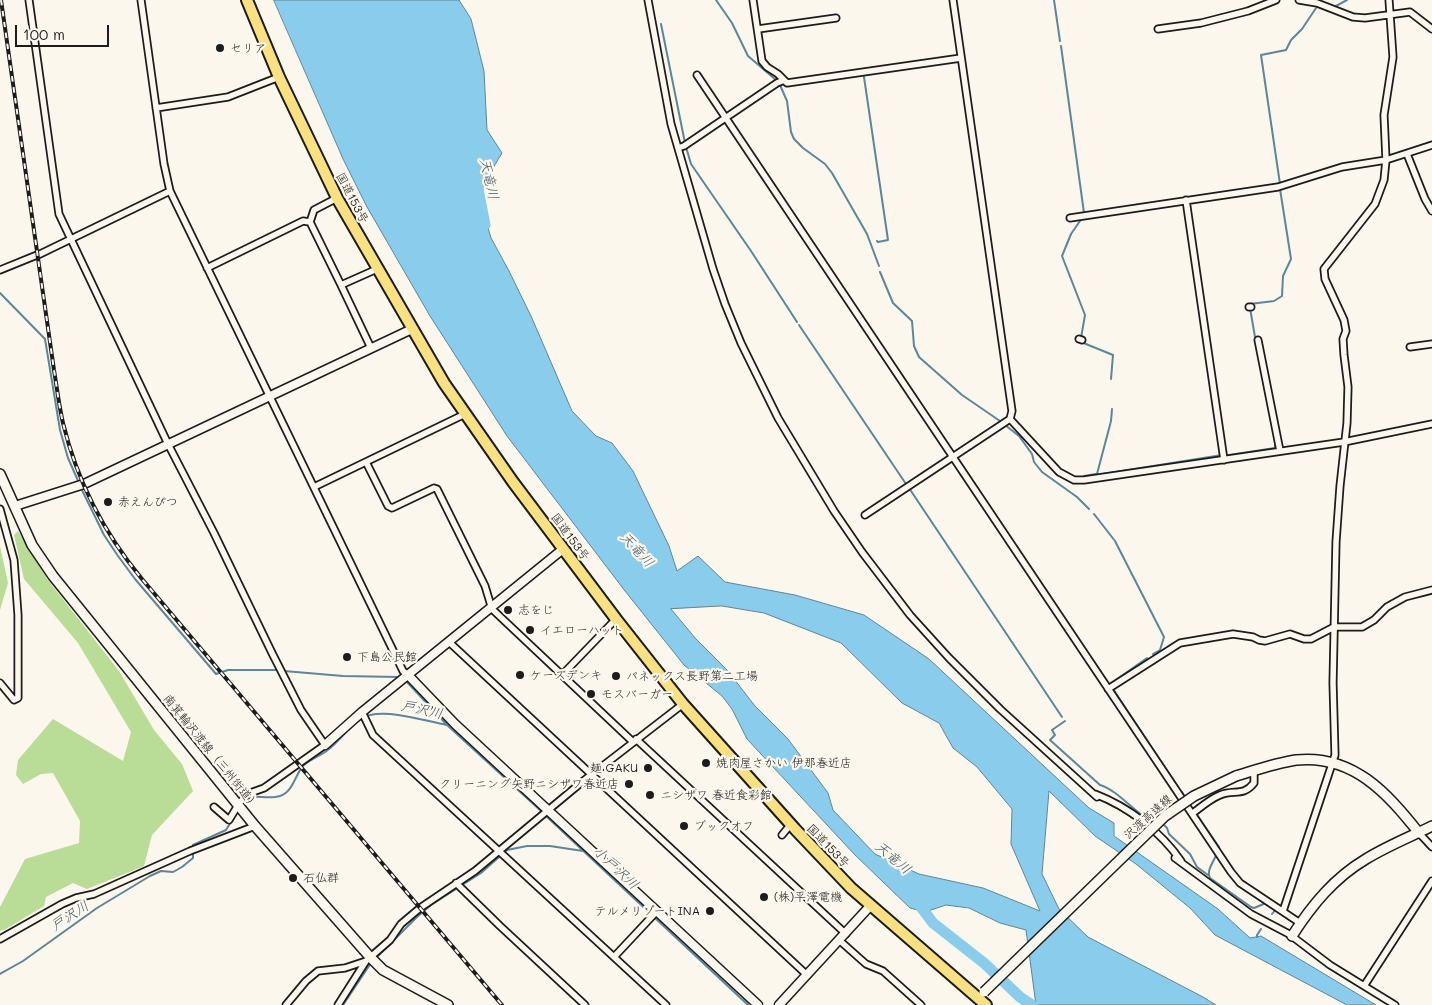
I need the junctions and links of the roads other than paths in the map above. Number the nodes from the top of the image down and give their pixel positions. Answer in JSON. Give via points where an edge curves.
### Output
{"nodes":[{"id":1,"x":29,"y":0,"type":"edge"},
{"id":2,"x":141,"y":0,"type":"edge"},
{"id":3,"x":248,"y":0,"type":"edge"},
{"id":4,"x":648,"y":0,"type":"edge"},
{"id":5,"x":754,"y":0,"type":"edge"},
{"id":6,"x":953,"y":0,"type":"edge"},
{"id":7,"x":1276,"y":0,"type":"edge"},
{"id":8,"x":1299,"y":0,"type":"edge"},
{"id":9,"x":1389,"y":0,"type":"edge"},
{"id":10,"x":1317,"y":1,"type":"edge"},
{"id":11,"x":1389,"y":15,"type":"junction"},
{"id":12,"x":836,"y":18,"type":"dead end"},
{"id":13,"x":758,"y":29,"type":"junction"},
{"id":14,"x":1158,"y":29,"type":"dead end"},
{"id":15,"x":1432,"y":29,"type":"edge"},
{"id":16,"x":962,"y":58,"type":"junction"},
{"id":17,"x":697,"y":75,"type":"dead end"},
{"id":18,"x":279,"y":78,"type":"junction"},
{"id":19,"x":784,"y":80,"type":"junction"},
{"id":20,"x":156,"y":108,"type":"junction"},
{"id":21,"x":726,"y":117,"type":"junction"},
{"id":22,"x":1432,"y":145,"type":"edge"},
{"id":23,"x":678,"y":148,"type":"junction"},
{"id":24,"x":1407,"y":154,"type":"junction"},
{"id":25,"x":1386,"y":160,"type":"junction"},
{"id":26,"x":170,"y":192,"type":"junction"},
{"id":27,"x":337,"y":198,"type":"junction"},
{"id":28,"x":1186,"y":200,"type":"junction"},
{"id":29,"x":1432,"y":211,"type":"edge"},
{"id":30,"x":1070,"y":218,"type":"dead end"},
{"id":31,"x":310,"y":222,"type":"junction"},
{"id":32,"x":70,"y":239,"type":"junction"},
{"id":33,"x":207,"y":268,"type":"junction"},
{"id":34,"x":377,"y":268,"type":"junction"},
{"id":35,"x":0,"y":270,"type":"edge"},
{"id":36,"x":341,"y":285,"type":"junction"},
{"id":37,"x":412,"y":329,"type":"junction"},
{"id":38,"x":1258,"y":340,"type":"dead end"},
{"id":39,"x":1432,"y":344,"type":"edge"},
{"id":40,"x":1410,"y":347,"type":"dead end"},
{"id":41,"x":371,"y":348,"type":"junction"},
{"id":42,"x":270,"y":397,"type":"junction"},
{"id":43,"x":465,"y":414,"type":"junction"},
{"id":44,"x":1006,"y":421,"type":"junction"},
{"id":45,"x":1432,"y":424,"type":"edge"},
{"id":46,"x":1344,"y":442,"type":"junction"},
{"id":47,"x":168,"y":444,"type":"junction"},
{"id":48,"x":1280,"y":451,"type":"junction"},
{"id":49,"x":953,"y":456,"type":"junction"},
{"id":50,"x":1224,"y":460,"type":"junction"},
{"id":51,"x":366,"y":462,"type":"junction"},
{"id":52,"x":0,"y":476,"type":"edge"},
{"id":53,"x":314,"y":487,"type":"junction"},
{"id":54,"x":15,"y":506,"type":"junction"},
{"id":55,"x":0,"y":509,"type":"edge"},
{"id":56,"x":865,"y":514,"type":"dead end"},
{"id":57,"x":563,"y":549,"type":"junction"},
{"id":58,"x":1432,"y":590,"type":"edge"},
{"id":59,"x":492,"y":609,"type":"junction"},
{"id":60,"x":616,"y":619,"type":"junction"},
{"id":61,"x":1334,"y":627,"type":"junction"},
{"id":62,"x":449,"y":642,"type":"junction"},
{"id":63,"x":408,"y":675,"type":"junction"},
{"id":64,"x":562,"y":675,"type":"junction"},
{"id":65,"x":0,"y":683,"type":"edge"},
{"id":66,"x":1108,"y":689,"type":"junction"},
{"id":67,"x":683,"y":704,"type":"junction"},
{"id":68,"x":364,"y":716,"type":"junction"},
{"id":69,"x":634,"y":741,"type":"junction"},
{"id":70,"x":326,"y":745,"type":"junction"},
{"id":71,"x":1333,"y":763,"type":"junction"},
{"id":72,"x":1254,"y":771,"type":"junction"},
{"id":73,"x":592,"y":774,"type":"junction"},
{"id":74,"x":238,"y":805,"type":"junction"},
{"id":75,"x":214,"y":807,"type":"dead end"},
{"id":76,"x":549,"y":810,"type":"junction"},
{"id":77,"x":1193,"y":814,"type":"junction"},
{"id":78,"x":790,"y":824,"type":"junction"},
{"id":79,"x":255,"y":826,"type":"junction"},
{"id":80,"x":1432,"y":826,"type":"edge"},
{"id":81,"x":1419,"y":833,"type":"junction"},
{"id":82,"x":782,"y":835,"type":"dead end"},
{"id":83,"x":1432,"y":847,"type":"edge"},
{"id":84,"x":501,"y":854,"type":"junction"},
{"id":85,"x":1175,"y":858,"type":"dead end"},
{"id":86,"x":1184,"y":866,"type":"junction"},
{"id":87,"x":1432,"y":881,"type":"edge"},
{"id":88,"x":459,"y":885,"type":"junction"},
{"id":89,"x":871,"y":905,"type":"junction"},
{"id":90,"x":656,"y":911,"type":"junction"},
{"id":91,"x":1283,"y":911,"type":"junction"},
{"id":92,"x":1300,"y":923,"type":"junction"},
{"id":93,"x":846,"y":934,"type":"junction"},
{"id":94,"x":1292,"y":936,"type":"junction"},
{"id":95,"x":0,"y":939,"type":"edge"},
{"id":96,"x":839,"y":940,"type":"junction"},
{"id":97,"x":614,"y":956,"type":"junction"},
{"id":98,"x":370,"y":960,"type":"junction"},
{"id":99,"x":807,"y":975,"type":"junction"},
{"id":100,"x":1364,"y":986,"type":"junction"},
{"id":101,"x":980,"y":1000,"type":"edge"},
{"id":102,"x":286,"y":1005,"type":"edge"},
{"id":103,"x":338,"y":1005,"type":"edge"},
{"id":104,"x":448,"y":1005,"type":"edge"},
{"id":105,"x":585,"y":1005,"type":"edge"},
{"id":106,"x":666,"y":1005,"type":"edge"},
{"id":107,"x":758,"y":1005,"type":"edge"},
{"id":108,"x":779,"y":1005,"type":"edge"},
{"id":109,"x":920,"y":1005,"type":"edge"},
{"id":110,"x":1395,"y":1005,"type":"edge"}],
"edges":[{"from":1,"to":32,"type":"street","via":[[59,214]]},
{"from":2,"to":20,"type":"street"},
{"from":3,"to":18,"type":"highway","name":"国道153号"},
{"from":4,"to":23,"type":"street"},
{"from":5,"to":13,"type":"street"},
{"from":6,"to":16,"type":"street"},
{"from":7,"to":14,"type":"street","via":[[1201,23]]},
{"from":8,"to":10,"type":"street"},
{"from":9,"to":11,"type":"street"},
{"from":10,"to":11,"type":"street","via":[[1353,17]]},
{"from":11,"to":15,"type":"street","via":[[1410,12]]},
{"from":11,"to":25,"type":"street","via":[[1393,57],[1384,114]]},
{"from":12,"to":13,"type":"street"},
{"from":13,"to":19,"type":"street","via":[[764,64]]},
{"from":16,"to":19,"type":"street","via":[[787,83]]},
{"from":16,"to":44,"type":"street","via":[[1012,411]]},
{"from":17,"to":21,"type":"street"},
{"from":18,"to":20,"type":"street","via":[[228,97]]},
{"from":18,"to":27,"type":"highway","name":"国道153号"},
{"from":19,"to":21,"type":"street"},
{"from":20,"to":26,"type":"street"},
{"from":21,"to":23,"type":"street"},
{"from":21,"to":49,"type":"street"},
{"from":22,"to":24,"type":"street"},
{"from":23,"to":86,"type":"street","via":[[713,269],[741,343],[778,418],[862,552],[949,658],[1007,715],[1095,796],[1120,808],[1158,834]]},
{"from":24,"to":25,"type":"street"},
{"from":24,"to":29,"type":"street"},
{"from":25,"to":28,"type":"street","via":[[1342,167],[1280,186]]},
{"from":25,"to":46,"type":"street","via":[[1375,204],[1324,269],[1346,331],[1344,355],[1348,387]]},
{"from":26,"to":32,"type":"street"},
{"from":26,"to":33,"type":"street"},
{"from":27,"to":31,"type":"street","via":[[314,210]]},
{"from":27,"to":34,"type":"highway","name":"国道153号"},
{"from":28,"to":30,"type":"street"},
{"from":28,"to":50,"type":"street"},
{"from":31,"to":33,"type":"street","via":[[303,221]]},
{"from":31,"to":36,"type":"street"},
{"from":32,"to":35,"type":"street"},
{"from":32,"to":47,"type":"street"},
{"from":33,"to":42,"type":"street"},
{"from":34,"to":36,"type":"street"},
{"from":34,"to":37,"type":"highway","name":"国道153号"},
{"from":36,"to":41,"type":"street"},
{"from":37,"to":41,"type":"street"},
{"from":37,"to":43,"type":"highway","name":"国道153号"},
{"from":38,"to":48,"type":"street"},
{"from":39,"to":40,"type":"street"},
{"from":41,"to":42,"type":"street"},
{"from":42,"to":47,"type":"street"},
{"from":42,"to":53,"type":"street"},
{"from":43,"to":51,"type":"street"},
{"from":43,"to":57,"type":"highway","name":"国道153号"},
{"from":44,"to":49,"type":"street"},
{"from":44,"to":50,"type":"street","via":[[1053,466],[1074,480]]},
{"from":45,"to":46,"type":"street"},
{"from":46,"to":48,"type":"street"},
{"from":46,"to":61,"type":"street","via":[[1336,542]]},
{"from":47,"to":54,"type":"street","via":[[73,489]]},
{"from":47,"to":70,"type":"street","via":[[301,710]]},
{"from":48,"to":50,"type":"street"},
{"from":49,"to":56,"type":"street"},
{"from":49,"to":66,"type":"street"},
{"from":51,"to":53,"type":"street"},
{"from":51,"to":59,"type":"street","via":[[392,508],[437,488],[485,586]]},
{"from":52,"to":54,"type":"main road","name":"南箕輪沢渡線（三州街道）"},
{"from":53,"to":63,"type":"street"},
{"from":54,"to":74,"type":"main road","name":"南箕輪沢渡線（三州街道）","via":[[32,545],[53,576]]},
{"from":55,"to":65,"type":"street","via":[[14,560],[18,698],[10,697]]},
{"from":57,"to":59,"type":"street"},
{"from":57,"to":60,"type":"highway","name":"国道153号"},
{"from":58,"to":61,"type":"street","via":[[1406,597],[1387,607],[1362,628]]},
{"from":59,"to":62,"type":"street"},
{"from":59,"to":64,"type":"street"},
{"from":60,"to":64,"type":"street"},
{"from":60,"to":67,"type":"highway","name":"国道153号"},
{"from":61,"to":66,"type":"street","via":[[1311,639],[1290,634],[1266,641],[1233,634],[1180,643]]},
{"from":61,"to":71,"type":"street"},
{"from":62,"to":63,"type":"street"},
{"from":62,"to":73,"type":"street"},
{"from":63,"to":68,"type":"street"},
{"from":63,"to":76,"type":"street","via":[[455,724]]},
{"from":64,"to":69,"type":"street"},
{"from":66,"to":77,"type":"street"},
{"from":67,"to":69,"type":"street"},
{"from":67,"to":78,"type":"highway","name":"国道153号"},
{"from":68,"to":70,"type":"street"},
{"from":68,"to":84,"type":"street","via":[[374,734]]},
{"from":69,"to":73,"type":"street"},
{"from":69,"to":93,"type":"street"},
{"from":70,"to":74,"type":"street","via":[[264,788],[250,793]]},
{"from":71,"to":72,"type":"main road","name":"沢渡高遠線","via":[[1298,760]]},
{"from":71,"to":81,"type":"main road","name":"沢渡高遠線","via":[[1373,783],[1395,802]]},
{"from":71,"to":91,"type":"street"},
{"from":72,"to":77,"type":"street","via":[[1254,783],[1250,789],[1220,795]]},
{"from":72,"to":101,"type":"main road","name":"沢渡高遠線","bridge":true,"via":[[1194,796],[1165,816]]},
{"from":73,"to":76,"type":"street"},
{"from":73,"to":99,"type":"street"},
{"from":74,"to":75,"type":"street","via":[[228,820]]},
{"from":74,"to":79,"type":"main road","name":"南箕輪沢渡線（三州街道）"},
{"from":76,"to":84,"type":"street"},
{"from":76,"to":90,"type":"street"},
{"from":77,"to":91,"type":"street","via":[[1235,878]]},
{"from":78,"to":82,"type":"street"},
{"from":78,"to":89,"type":"highway","name":"国道153号"},
{"from":79,"to":95,"type":"street","via":[[124,882],[62,904]]},
{"from":79,"to":98,"type":"main road","name":"南箕輪沢渡線（三州街道）"},
{"from":80,"to":81,"type":"main road"},
{"from":81,"to":83,"type":"street"},
{"from":81,"to":92,"type":"main road","via":[[1349,870],[1326,890]]},
{"from":84,"to":88,"type":"street"},
{"from":84,"to":97,"type":"street"},
{"from":85,"to":86,"type":"street"},
{"from":86,"to":94,"type":"street","via":[[1251,914]]},
{"from":87,"to":100,"type":"street"},
{"from":88,"to":98,"type":"street","via":[[420,908]]},
{"from":88,"to":105,"type":"street"},
{"from":89,"to":93,"type":"street"},
{"from":89,"to":101,"type":"highway","name":"国道153号"},
{"from":90,"to":97,"type":"street"},
{"from":90,"to":107,"type":"street"},
{"from":91,"to":92,"type":"street"},
{"from":92,"to":94,"type":"main road"},
{"from":93,"to":96,"type":"street"},
{"from":94,"to":100,"type":"street"},
{"from":96,"to":99,"type":"street"},
{"from":96,"to":109,"type":"street","via":[[866,964],[883,971]]},
{"from":97,"to":106,"type":"street"},
{"from":98,"to":102,"type":"street","via":[[345,968],[318,971]]},
{"from":98,"to":103,"type":"street"},
{"from":98,"to":104,"type":"main road","name":"南箕輪沢渡線（三州街道）"},
{"from":99,"to":108,"type":"street"},
{"from":100,"to":110,"type":"street"}]}
